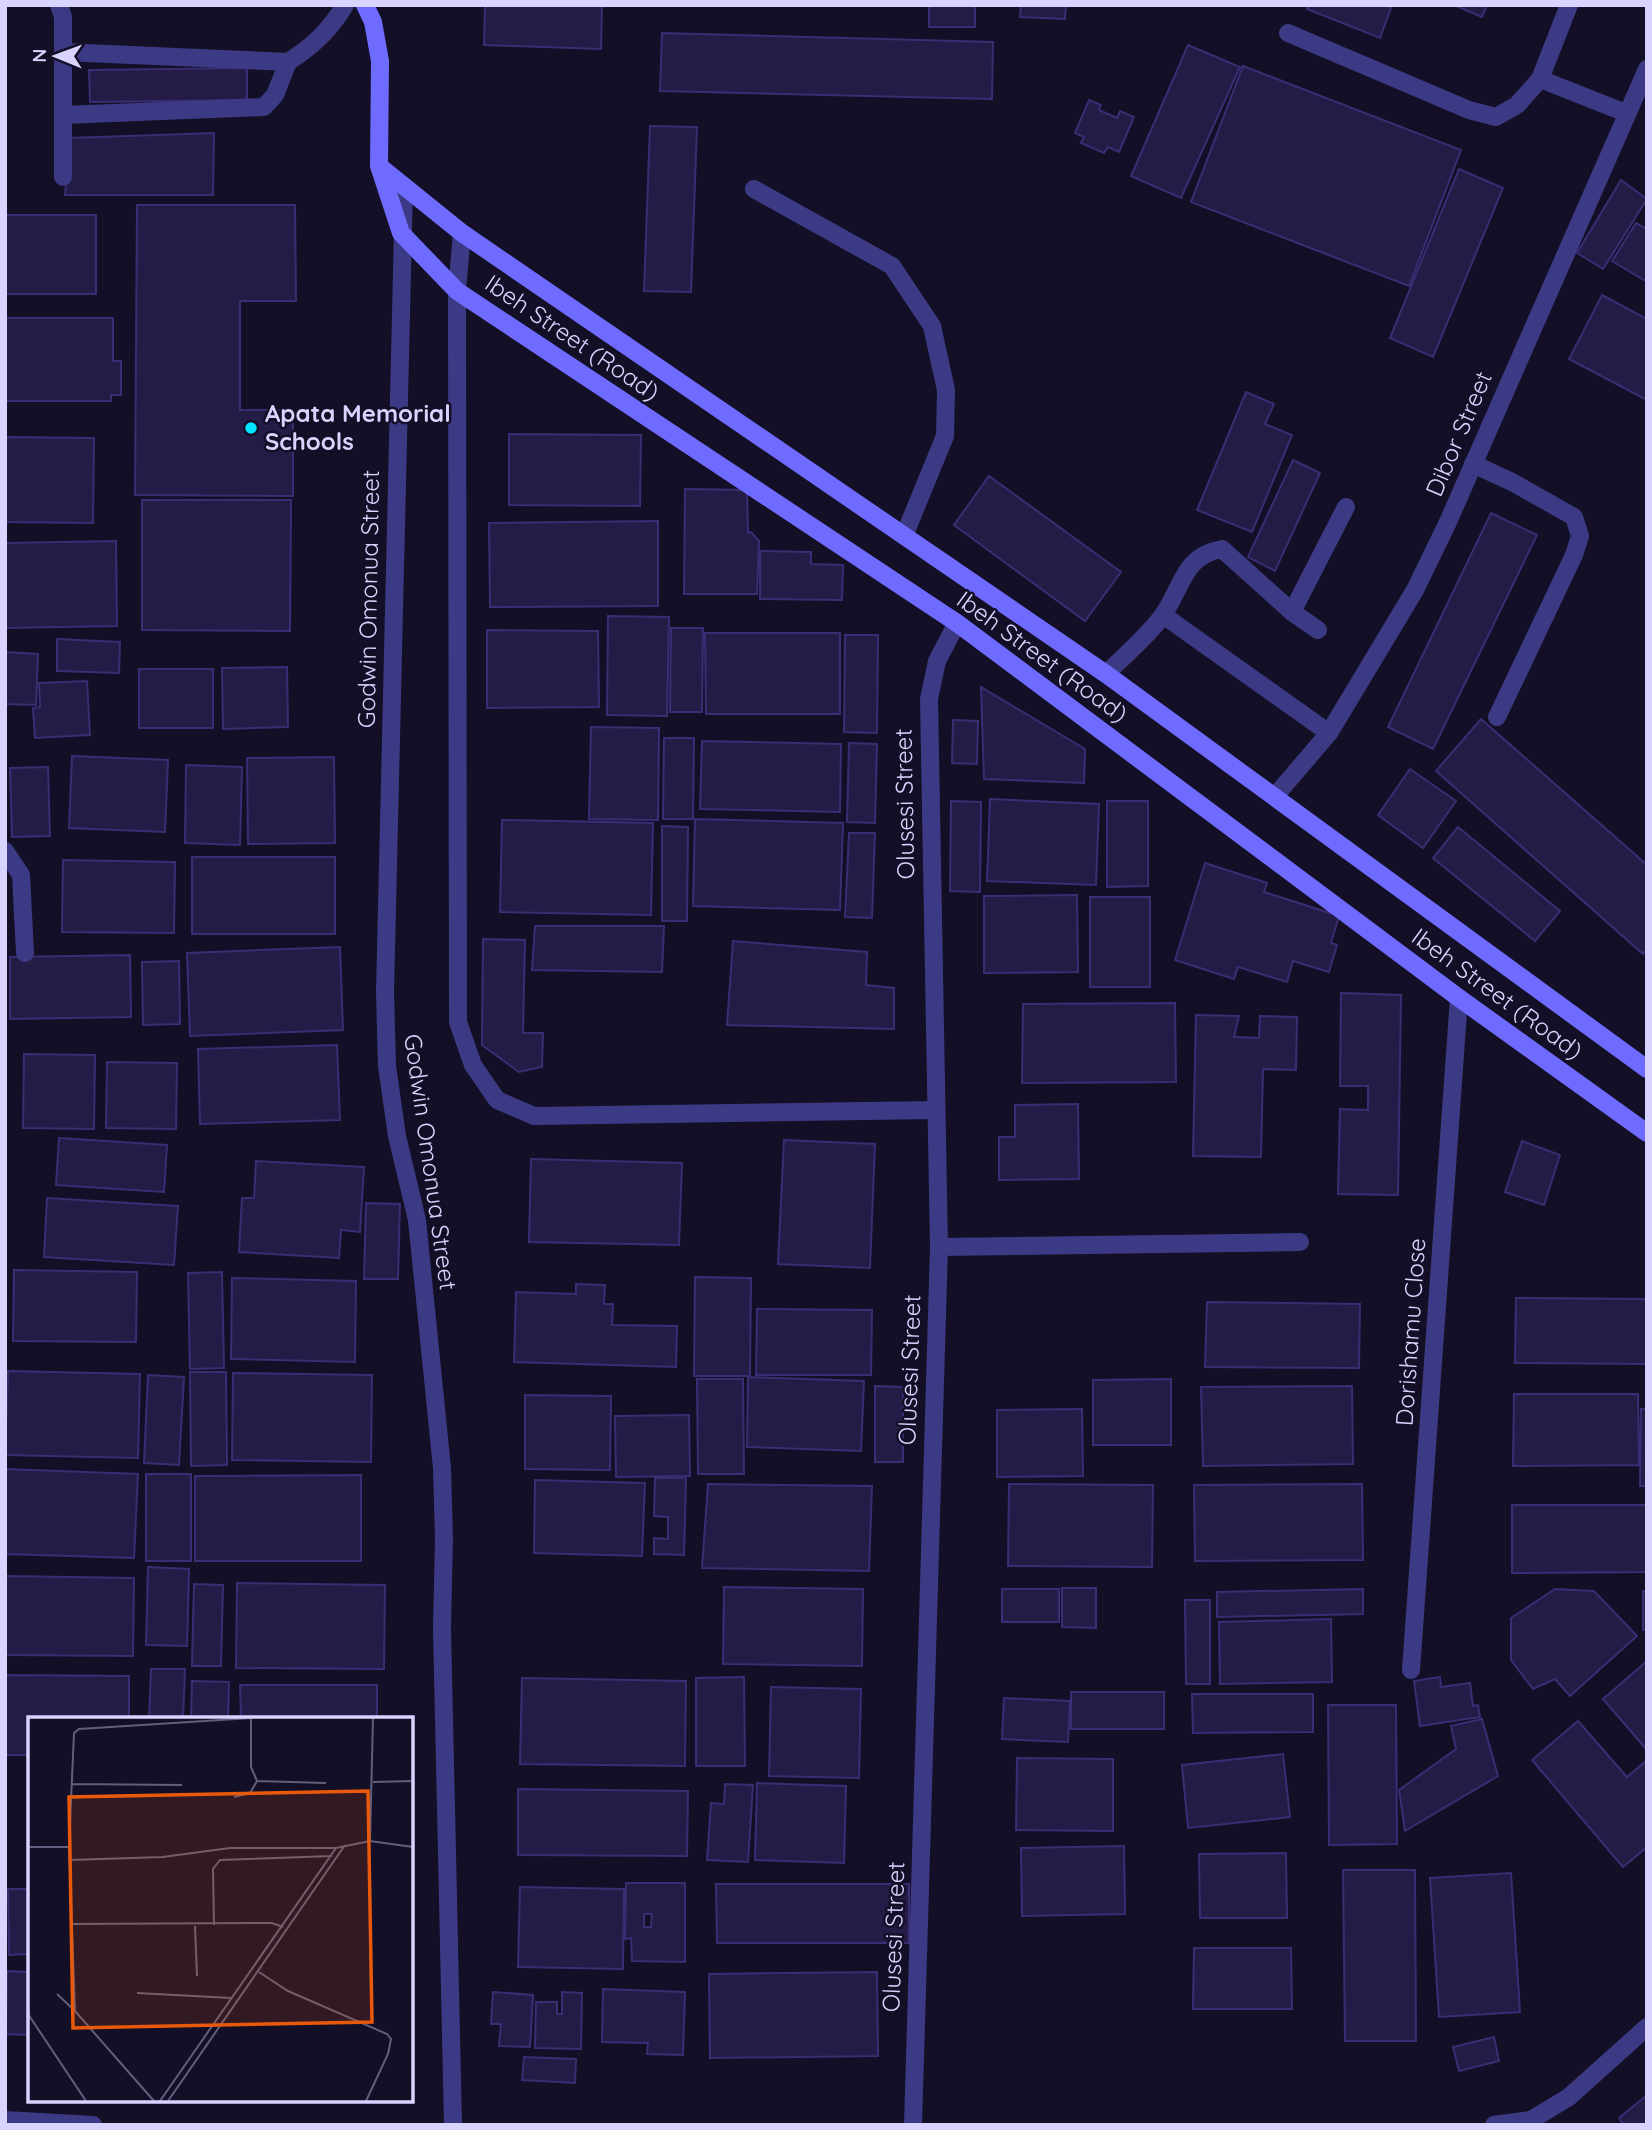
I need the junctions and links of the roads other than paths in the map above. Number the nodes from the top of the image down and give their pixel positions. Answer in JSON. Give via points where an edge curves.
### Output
{"nodes":[{"id":1,"x":59,"y":5,"type":"edge"},
{"id":2,"x":345,"y":5,"type":"edge"},
{"id":3,"x":365,"y":5,"type":"edge"},
{"id":4,"x":1569,"y":5,"type":"edge"},
{"id":5,"x":1288,"y":33,"type":"dead end"},
{"id":6,"x":63,"y":52,"type":"junction"},
{"id":7,"x":288,"y":62,"type":"junction"},
{"id":8,"x":1647,"y":69,"type":"edge"},
{"id":9,"x":1540,"y":79,"type":"junction"},
{"id":10,"x":1626,"y":113,"type":"junction"},
{"id":11,"x":63,"y":115,"type":"junction"},
{"id":12,"x":379,"y":166,"type":"junction"},
{"id":13,"x":63,"y":177,"type":"dead end"},
{"id":14,"x":404,"y":187,"type":"junction"},
{"id":15,"x":754,"y":189,"type":"dead end"},
{"id":16,"x":401,"y":233,"type":"junction"},
{"id":17,"x":462,"y":233,"type":"junction"},
{"id":18,"x":457,"y":291,"type":"junction"},
{"id":19,"x":1472,"y":464,"type":"junction"},
{"id":20,"x":1346,"y":507,"type":"dead end"},
{"id":21,"x":904,"y":536,"type":"junction"},
{"id":22,"x":1292,"y":612,"type":"junction"},
{"id":23,"x":1163,"y":615,"type":"junction"},
{"id":24,"x":957,"y":623,"type":"junction"},
{"id":25,"x":1318,"y":630,"type":"dead end"},
{"id":26,"x":1106,"y":674,"type":"junction"},
{"id":27,"x":1497,"y":717,"type":"dead end"},
{"id":28,"x":1328,"y":733,"type":"junction"},
{"id":29,"x":1276,"y":795,"type":"junction"},
{"id":30,"x":5,"y":851,"type":"edge"},
{"id":31,"x":25,"y":953,"type":"dead end"},
{"id":32,"x":1459,"y":998,"type":"junction"},
{"id":33,"x":1647,"y":1069,"type":"edge"},
{"id":34,"x":934,"y":1110,"type":"junction"},
{"id":35,"x":1647,"y":1133,"type":"edge"},
{"id":36,"x":1300,"y":1242,"type":"dead end"},
{"id":37,"x":939,"y":1248,"type":"junction"},
{"id":38,"x":1411,"y":1670,"type":"dead end"},
{"id":39,"x":1647,"y":2027,"type":"edge"},
{"id":40,"x":5,"y":2120,"type":"edge"},
{"id":41,"x":1528,"y":2122,"type":"edge"},
{"id":42,"x":93,"y":2125,"type":"edge"},
{"id":43,"x":453,"y":2125,"type":"edge"},
{"id":44,"x":913,"y":2125,"type":"edge"},
{"id":45,"x":1494,"y":2125,"type":"edge"}],
"edges":[{"from":1,"to":6,"type":"street"},
{"from":2,"to":7,"type":"street","via":[[333,27]]},
{"from":3,"to":12,"type":"street","name":"Godwin Omonua Street","via":[[380,61]]},
{"from":4,"to":9,"type":"street"},
{"from":5,"to":9,"type":"street","via":[[1469,110],[1496,117],[1517,105]]},
{"from":6,"to":7,"type":"street"},
{"from":6,"to":11,"type":"street"},
{"from":7,"to":11,"type":"street","via":[[275,95],[264,107]]},
{"from":8,"to":10,"type":"street","name":"Dibor Street"},
{"from":9,"to":10,"type":"street"},
{"from":10,"to":19,"type":"street","name":"Dibor Street"},
{"from":11,"to":13,"type":"street"},
{"from":12,"to":14,"type":"street"},
{"from":12,"to":16,"type":"street","name":"Godwin Omonua Street"},
{"from":14,"to":16,"type":"street"},
{"from":14,"to":17,"type":"street","name":"Ibeh Street (Road)"},
{"from":15,"to":21,"type":"street","via":[[892,266],[932,326],[946,390],[945,436]]},
{"from":16,"to":18,"type":"street","name":"Ibeh Street (Road)"},
{"from":16,"to":43,"type":"street","name":"Godwin Omonua Street","via":[[387,1066],[397,1136],[417,1220],[442,1468]]},
{"from":17,"to":18,"type":"street"},
{"from":17,"to":21,"type":"street","name":"Ibeh Street (Road)"},
{"from":18,"to":24,"type":"street","name":"Ibeh Street (Road)"},
{"from":18,"to":34,"type":"street","via":[[458,1022],[473,1065],[497,1100],[534,1116]]},
{"from":19,"to":27,"type":"street","via":[[1574,517],[1580,536]]},
{"from":19,"to":28,"type":"street","name":"Dibor Street","via":[[1415,590]]},
{"from":20,"to":22,"type":"street"},
{"from":21,"to":26,"type":"street","name":"Ibeh Street (Road)"},
{"from":22,"to":23,"type":"street","via":[[1222,549],[1203,552],[1190,565]]},
{"from":22,"to":25,"type":"street"},
{"from":23,"to":26,"type":"street"},
{"from":23,"to":28,"type":"street"},
{"from":24,"to":32,"type":"street","name":"Ibeh Street (Road)"},
{"from":24,"to":34,"type":"street","name":"Olusesi Street","via":[[937,661],[929,699]]},
{"from":26,"to":29,"type":"street","name":"Ibeh Street (Road)"},
{"from":28,"to":29,"type":"street","name":"Dibor Street"},
{"from":29,"to":33,"type":"street","name":"Ibeh Street (Road)"},
{"from":30,"to":31,"type":"street","via":[[21,876]]},
{"from":32,"to":35,"type":"street","name":"Ibeh Street (Road)"},
{"from":32,"to":38,"type":"street","name":"Dorishamu Close"},
{"from":34,"to":37,"type":"street","name":"Olusesi Street"},
{"from":36,"to":37,"type":"street"},
{"from":37,"to":44,"type":"street","name":"Olusesi Street"},
{"from":39,"to":41,"type":"street","via":[[1569,2097]]},
{"from":40,"to":42,"type":"street"},
{"from":41,"to":45,"type":"street"}]}
